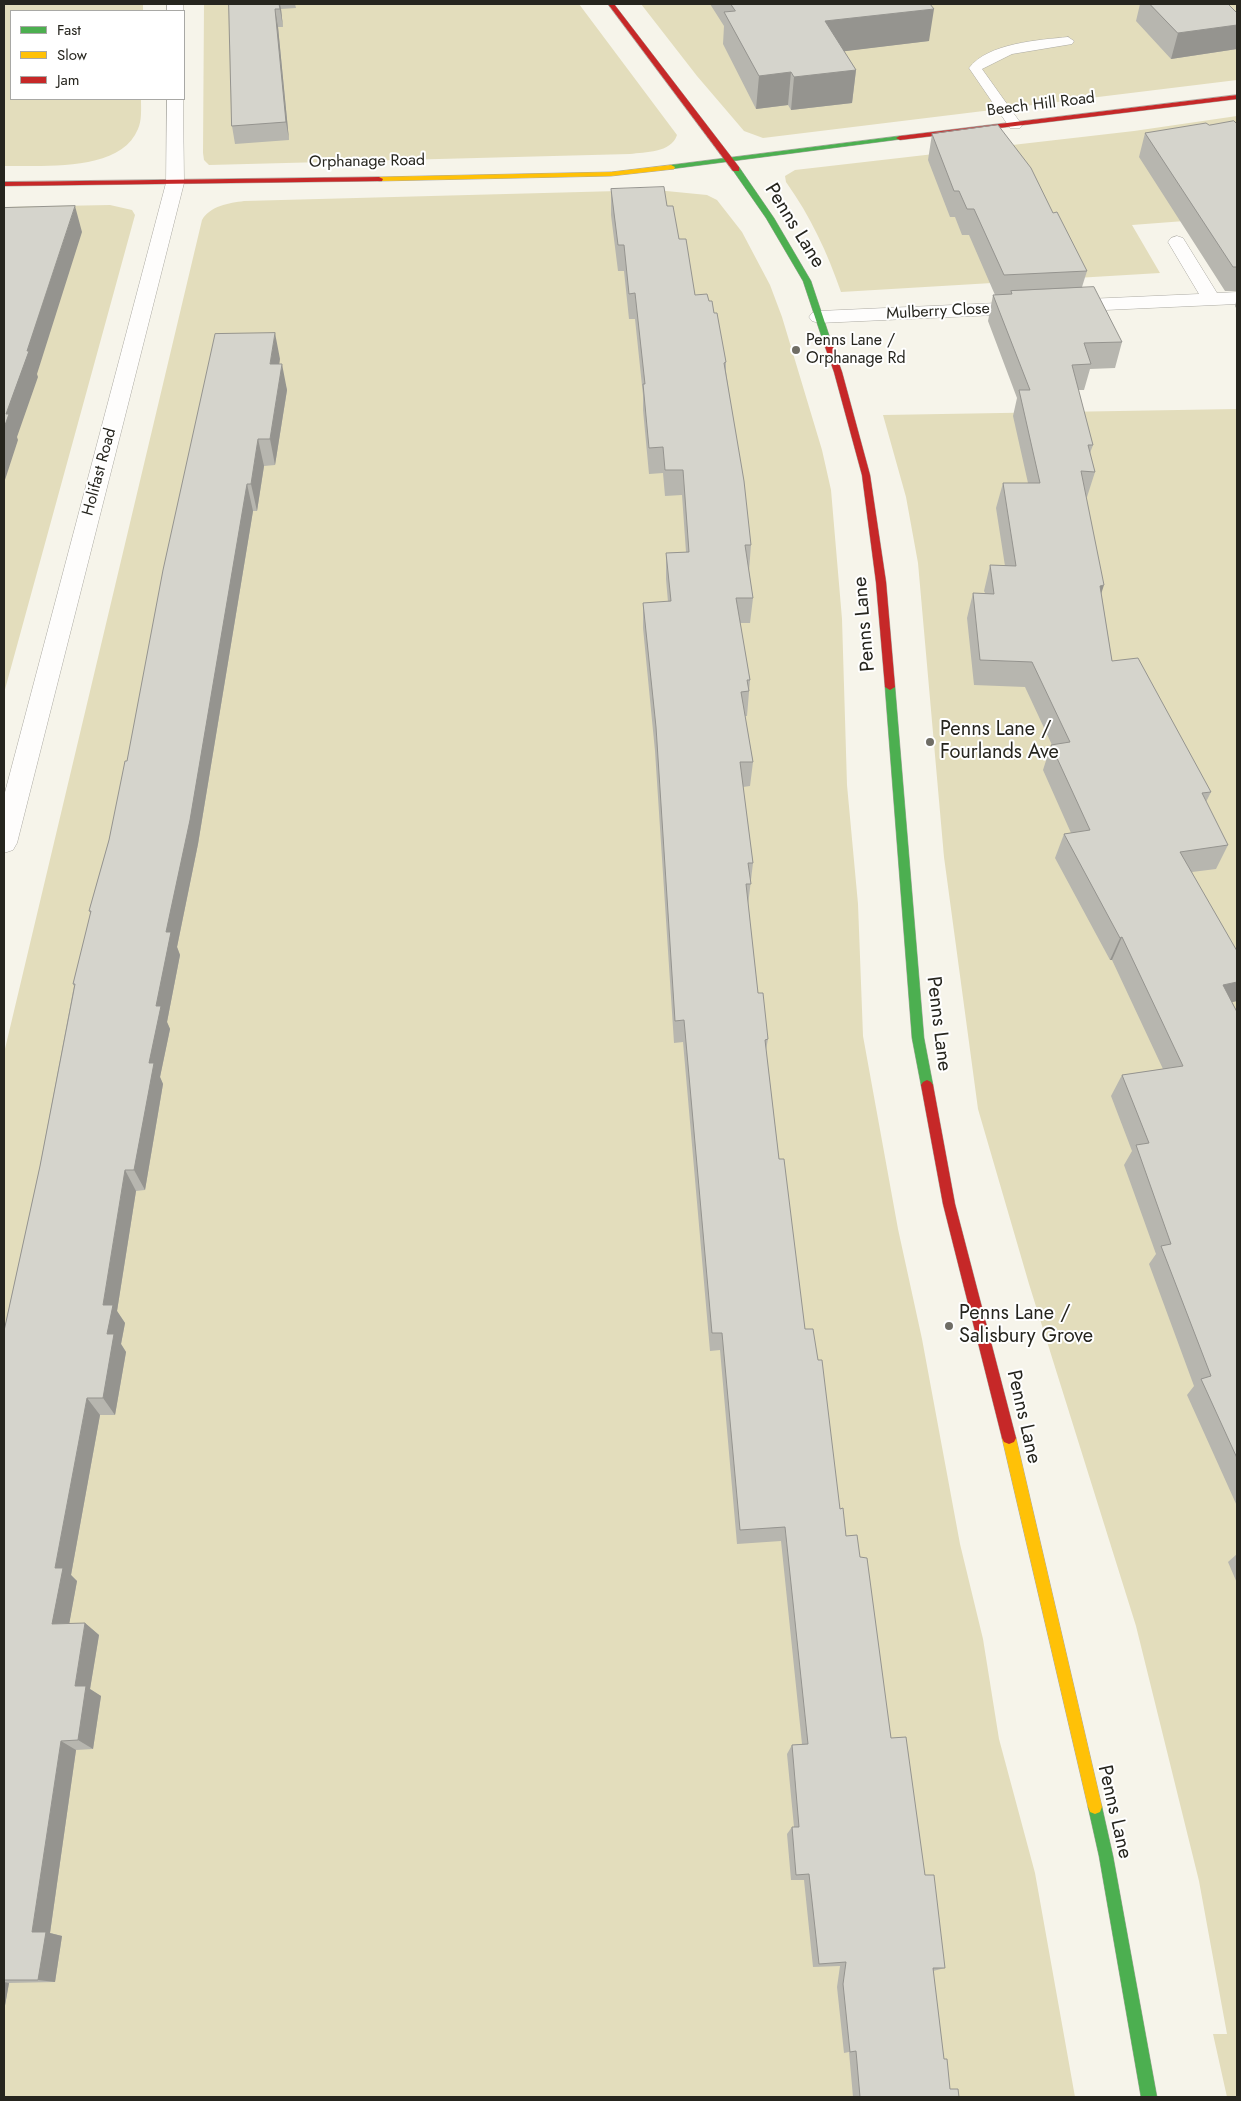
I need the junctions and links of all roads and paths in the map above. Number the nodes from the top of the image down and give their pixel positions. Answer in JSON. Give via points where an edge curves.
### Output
{"nodes":[{"id":1,"x":610,"y":4,"type":"edge"},
{"id":2,"x":1068,"y":41,"type":"dead end"},
{"id":3,"x":1237,"y":97,"type":"edge"},
{"id":4,"x":175,"y":100,"type":"edge"},
{"id":5,"x":1015,"y":125,"type":"junction"},
{"id":6,"x":730,"y":161,"type":"junction"},
{"id":7,"x":175,"y":183,"type":"junction"},
{"id":8,"x":4,"y":184,"type":"edge"},
{"id":9,"x":1177,"y":242,"type":"dead end"},
{"id":10,"x":1237,"y":298,"type":"edge"},
{"id":11,"x":1211,"y":299,"type":"junction"},
{"id":12,"x":819,"y":317,"type":"junction"},
{"id":13,"x":4,"y":843,"type":"edge"},
{"id":14,"x":1149,"y":2097,"type":"edge"}],
"edges":[{"from":1,"to":6,"type":"main road","name":"Penns Lane"},
{"from":2,"to":5,"type":"lane","via":[[1011,48],[987,58],[974,68]]},
{"from":3,"to":5,"type":"main road","name":"Beech Hill Road"},
{"from":4,"to":7,"type":"street","name":"Holifast Road"},
{"from":5,"to":6,"type":"main road","name":"Beech Hill Road"},
{"from":6,"to":7,"type":"main road","name":"Orphanage Road","via":[[611,174]]},
{"from":6,"to":12,"type":"main road","name":"Penns Lane","via":[[770,218],[807,281]]},
{"from":7,"to":8,"type":"main road","name":"Orphanage Road"},
{"from":7,"to":13,"type":"street","name":"Holifast Road"},
{"from":9,"to":11,"type":"street"},
{"from":10,"to":11,"type":"street","name":"Mulberry Close"},
{"from":11,"to":12,"type":"street","name":"Mulberry Close"},
{"from":12,"to":14,"type":"main road","name":"Penns Lane","via":[[838,372],[866,475],[881,582],[918,1038],[945,1185],[999,1394],[1106,1856]]}]}
